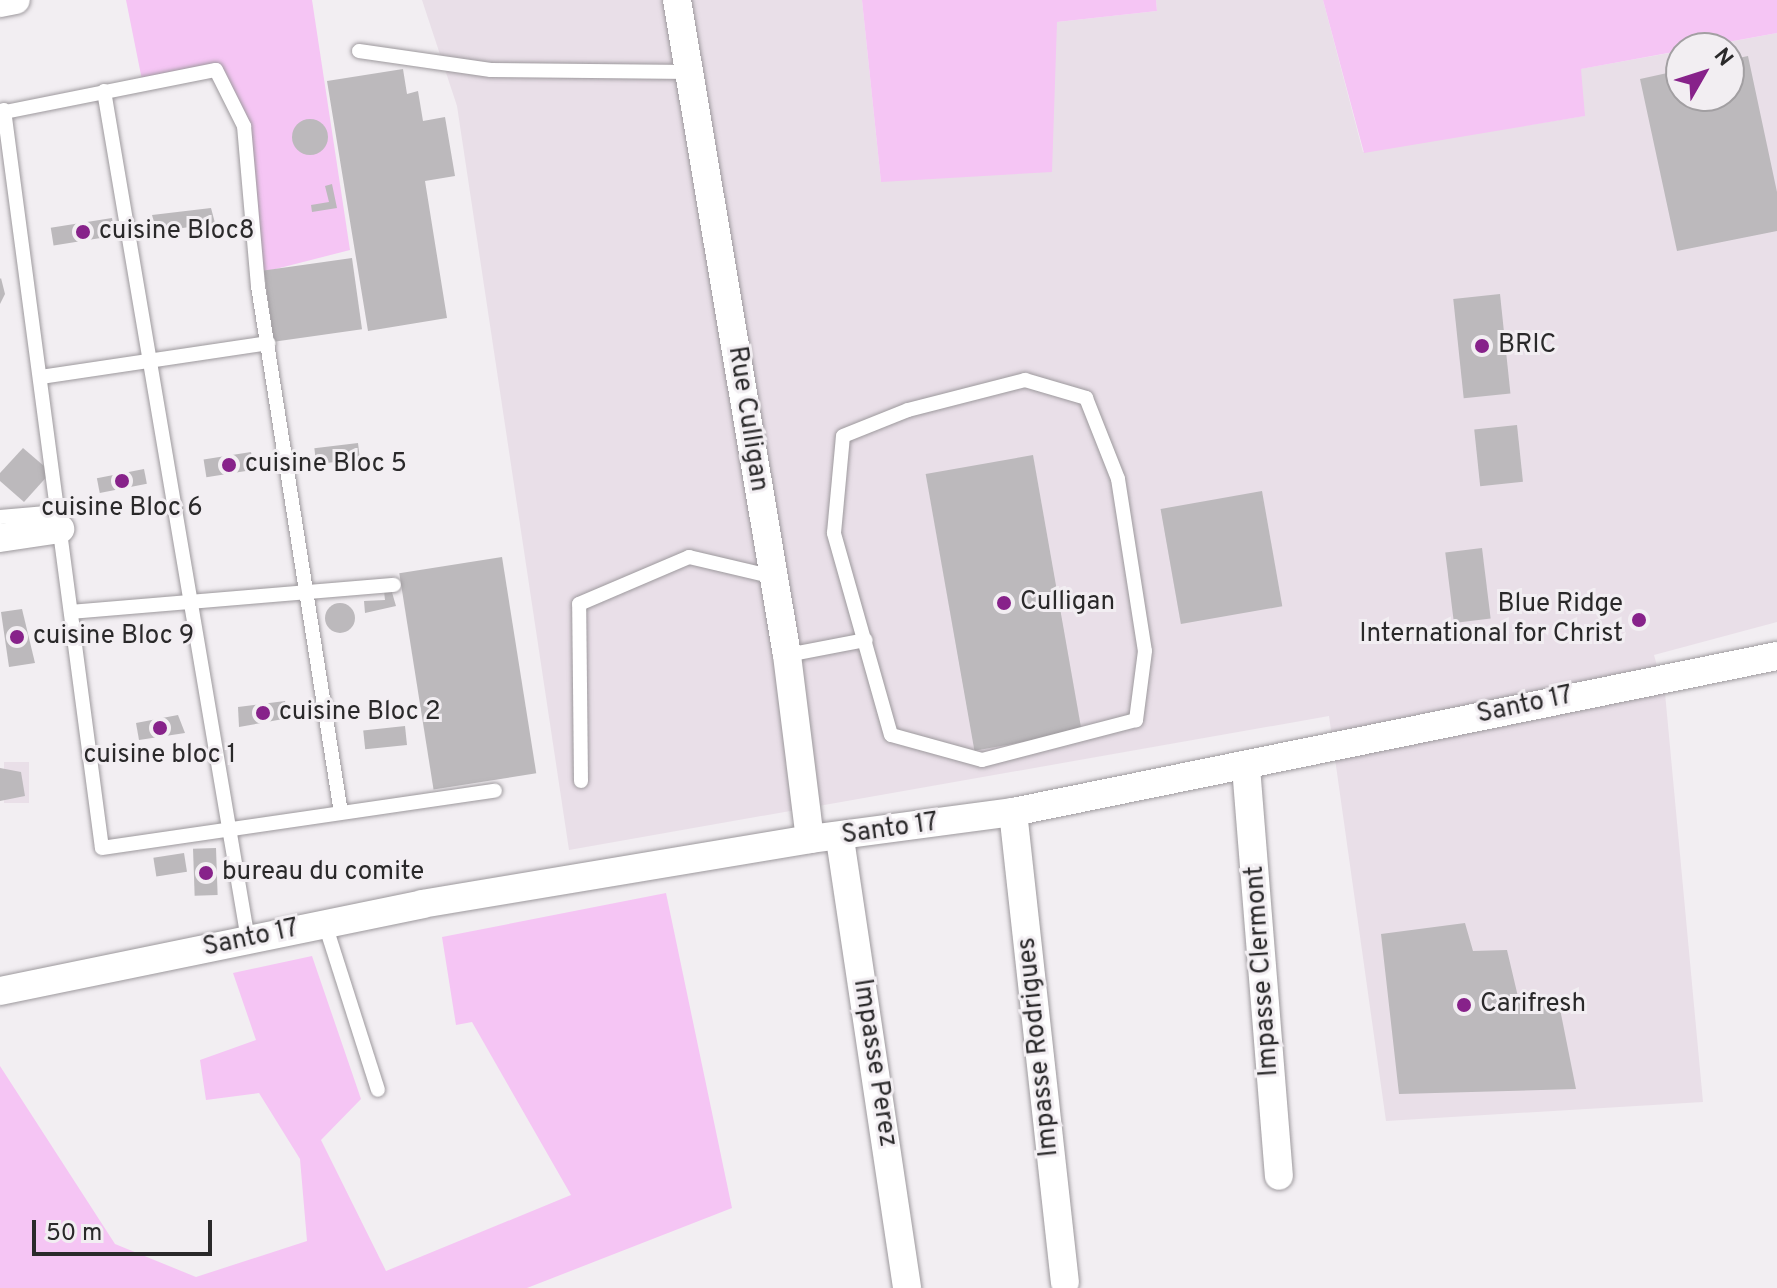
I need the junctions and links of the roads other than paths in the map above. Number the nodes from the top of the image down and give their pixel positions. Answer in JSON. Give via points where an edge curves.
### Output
{"nodes":[{"id":1,"x":16,"y":0,"type":"edge"},
{"id":2,"x":677,"y":0,"type":"edge"},
{"id":3,"x":0,"y":3,"type":"edge"},
{"id":4,"x":359,"y":51,"type":"dead end"},
{"id":5,"x":690,"y":72,"type":"junction"},
{"id":6,"x":104,"y":91,"type":"junction"},
{"id":7,"x":2,"y":112,"type":"edge"},
{"id":8,"x":268,"y":343,"type":"junction"},
{"id":9,"x":149,"y":361,"type":"junction"},
{"id":10,"x":41,"y":377,"type":"junction"},
{"id":11,"x":0,"y":517,"type":"edge"},
{"id":12,"x":59,"y":520,"type":"junction"},
{"id":13,"x":0,"y":538,"type":"edge"},
{"id":14,"x":770,"y":576,"type":"junction"},
{"id":15,"x":394,"y":585,"type":"dead end"},
{"id":16,"x":307,"y":592,"type":"junction"},
{"id":17,"x":189,"y":602,"type":"junction"},
{"id":18,"x":71,"y":612,"type":"junction"},
{"id":19,"x":866,"y":640,"type":"junction"},
{"id":20,"x":787,"y":655,"type":"junction"},
{"id":21,"x":1777,"y":656,"type":"edge"},
{"id":22,"x":1246,"y":767,"type":"junction"},
{"id":23,"x":581,"y":781,"type":"dead end"},
{"id":24,"x":495,"y":791,"type":"dead end"},
{"id":25,"x":1013,"y":812,"type":"junction"},
{"id":26,"x":341,"y":813,"type":"junction"},
{"id":27,"x":228,"y":830,"type":"junction"},
{"id":28,"x":810,"y":839,"type":"junction"},
{"id":29,"x":840,"y":839,"type":"junction"},
{"id":30,"x":325,"y":924,"type":"junction"},
{"id":31,"x":248,"y":940,"type":"junction"},
{"id":32,"x":0,"y":991,"type":"edge"},
{"id":33,"x":378,"y":1090,"type":"dead end"},
{"id":34,"x":1279,"y":1176,"type":"dead end"},
{"id":35,"x":1065,"y":1282,"type":"dead end"},
{"id":36,"x":907,"y":1288,"type":"edge"}],
"edges":[{"from":1,"to":3,"type":"street"},
{"from":2,"to":5,"type":"street","name":"Rue Culligan"},
{"from":4,"to":5,"type":"lane","via":[[491,70]]},
{"from":5,"to":14,"type":"street","name":"Rue Culligan"},
{"from":6,"to":7,"type":"lane"},
{"from":6,"to":8,"type":"lane","via":[[216,70],[244,126],[250,151],[253,248]]},
{"from":6,"to":9,"type":"lane"},
{"from":7,"to":10,"type":"lane"},
{"from":8,"to":9,"type":"lane"},
{"from":8,"to":16,"type":"lane"},
{"from":9,"to":10,"type":"lane"},
{"from":9,"to":17,"type":"lane"},
{"from":10,"to":12,"type":"lane"},
{"from":11,"to":12,"type":"lane"},
{"from":12,"to":13,"type":"street"},
{"from":12,"to":18,"type":"lane"},
{"from":14,"to":20,"type":"street","name":"Rue Culligan"},
{"from":14,"to":23,"type":"lane","via":[[689,557],[579,604]]},
{"from":15,"to":16,"type":"lane"},
{"from":16,"to":17,"type":"lane"},
{"from":16,"to":26,"type":"lane"},
{"from":17,"to":18,"type":"lane"},
{"from":17,"to":27,"type":"lane"},
{"from":18,"to":27,"type":"lane","via":[[102,848]]},
{"from":19,"to":19,"type":"lane","via":[[891,735],[982,760],[1136,720],[1145,651],[1118,479],[1086,398],[1025,380],[908,410],[843,436],[834,533]]},
{"from":19,"to":20,"type":"lane"},
{"from":20,"to":28,"type":"street","name":"Rue Culligan"},
{"from":21,"to":22,"type":"street","name":"Santo 17"},
{"from":22,"to":25,"type":"street","name":"Santo 17"},
{"from":22,"to":34,"type":"street","name":"Impasse Clermont"},
{"from":24,"to":26,"type":"lane"},
{"from":25,"to":29,"type":"street","name":"Santo 17"},
{"from":25,"to":35,"type":"street","name":"Impasse Rodrigues"},
{"from":26,"to":27,"type":"lane"},
{"from":27,"to":31,"type":"lane"},
{"from":28,"to":29,"type":"street","name":"Santo 17"},
{"from":28,"to":30,"type":"street","name":"Santo 17"},
{"from":29,"to":36,"type":"street","name":"Impasse Perez"},
{"from":30,"to":31,"type":"street","name":"Santo 17"},
{"from":30,"to":33,"type":"lane"},
{"from":31,"to":32,"type":"street","name":"Santo 17"}]}
